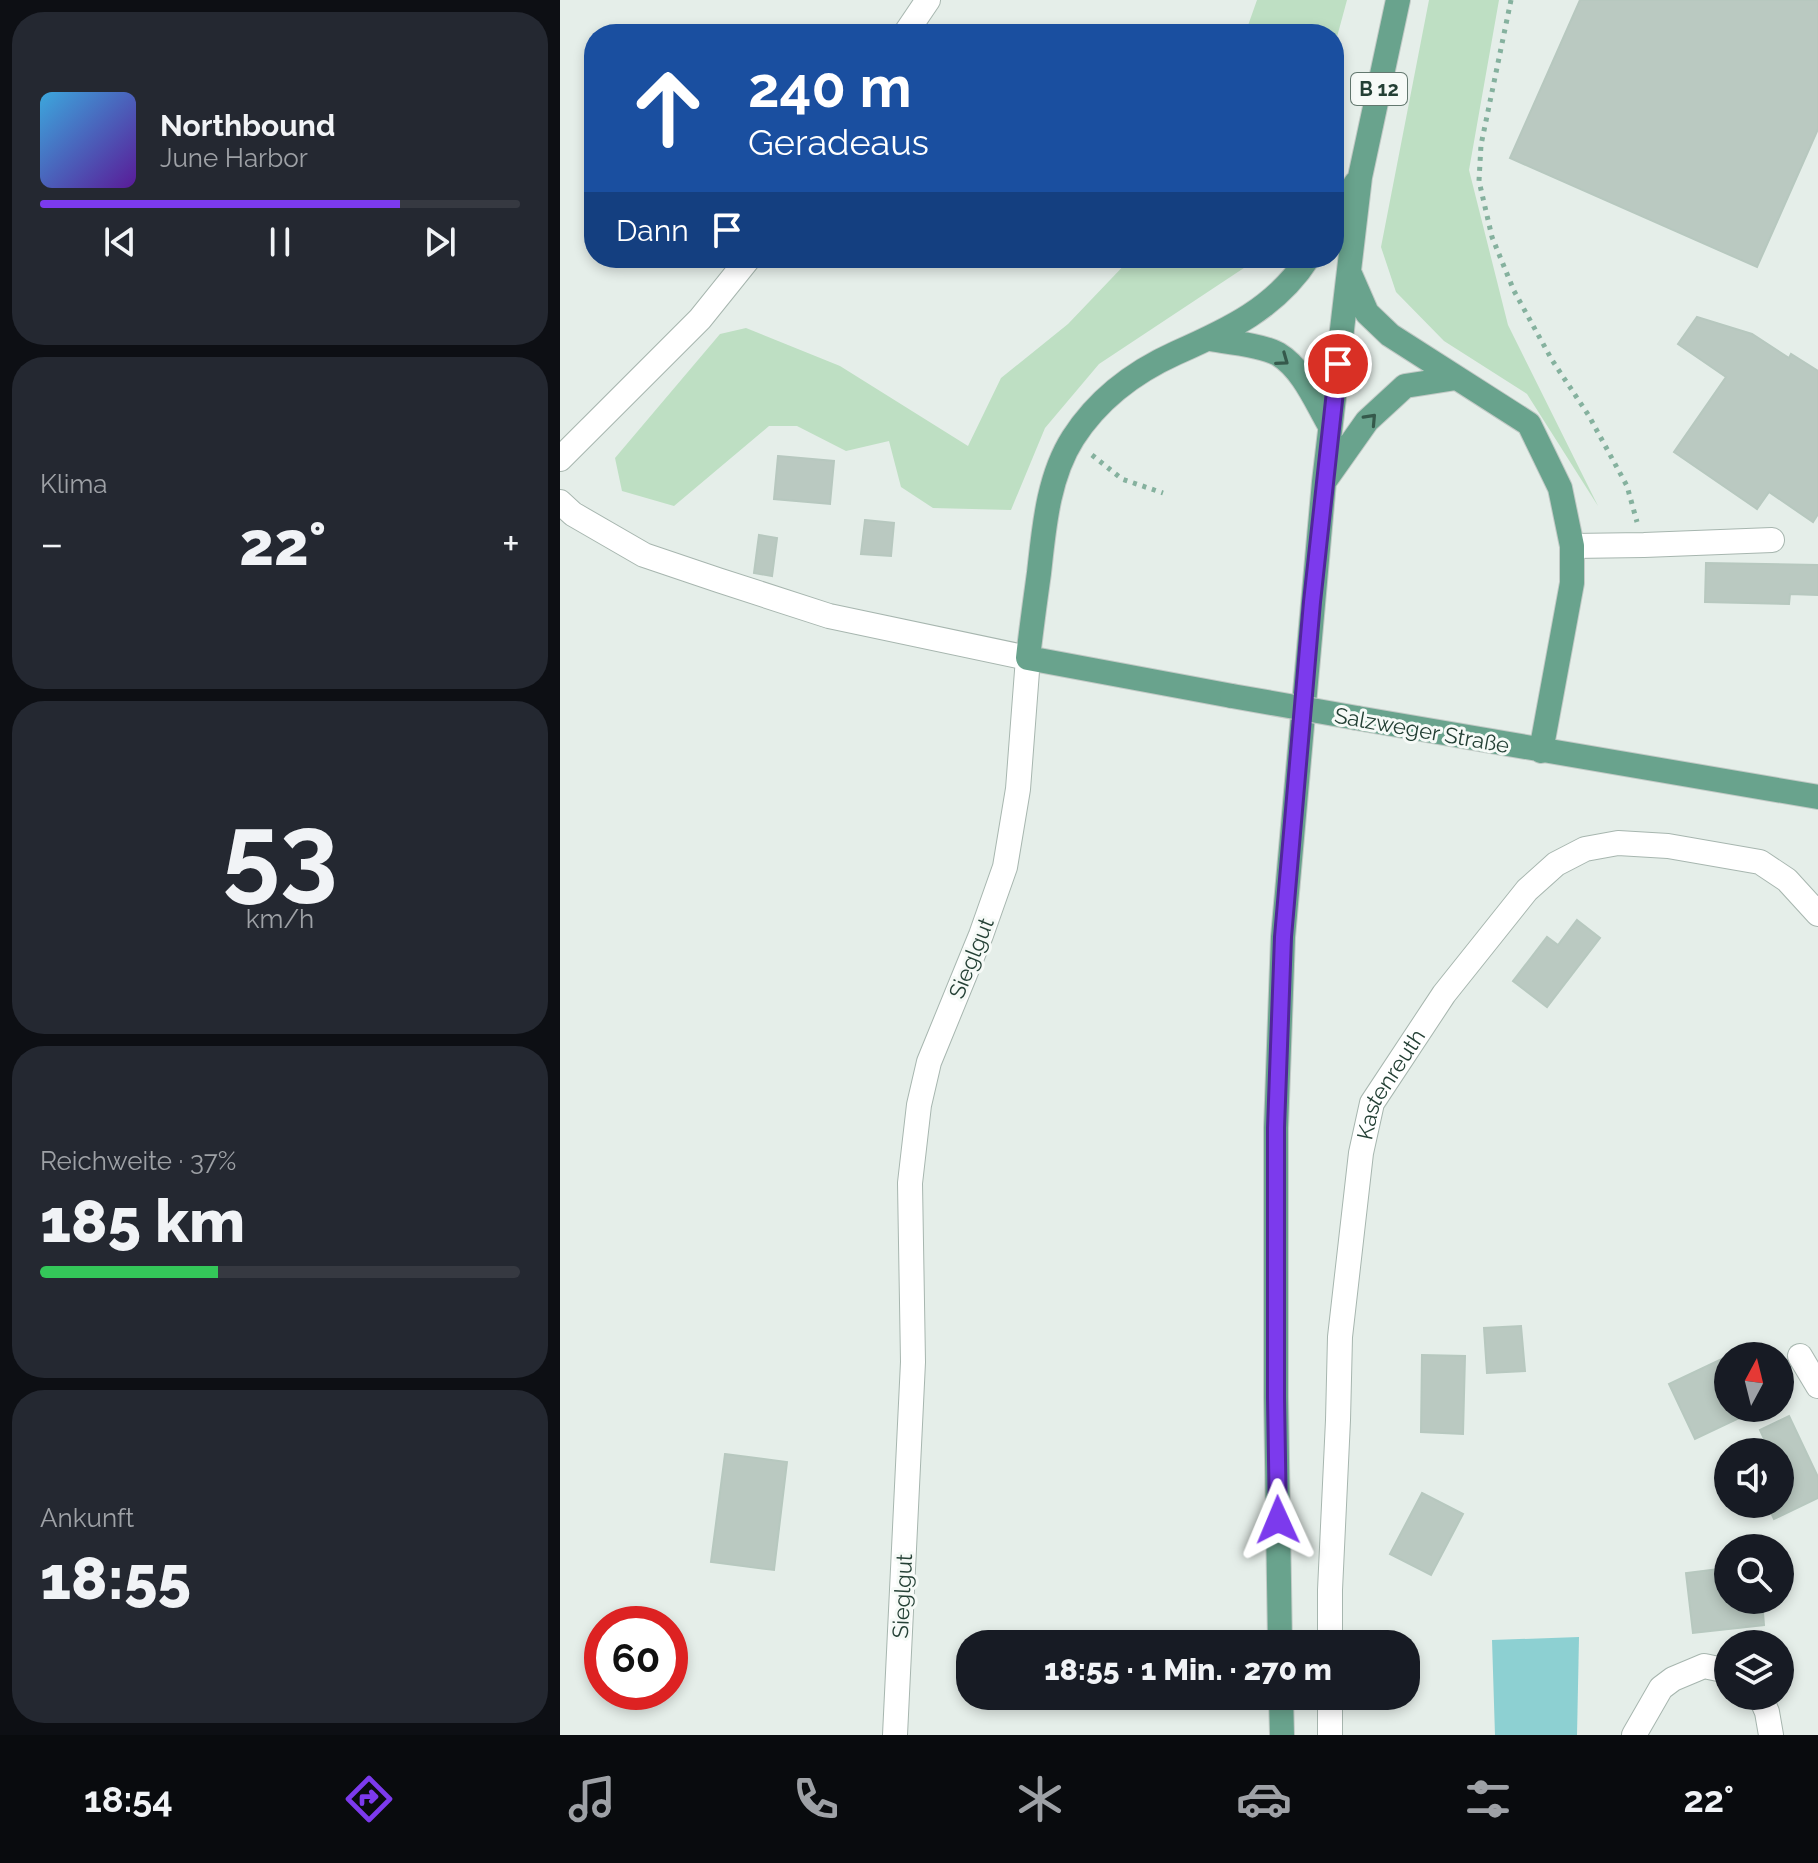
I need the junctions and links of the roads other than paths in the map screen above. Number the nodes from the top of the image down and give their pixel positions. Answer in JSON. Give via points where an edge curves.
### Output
{"nodes":[{"id":1,"x":928,"y":0,"type":"edge"},
{"id":2,"x":1398,"y":0,"type":"edge"},
{"id":3,"x":912,"y":24,"type":"edge"},
{"id":4,"x":1360,"y":177,"type":"junction"},
{"id":5,"x":1344,"y":202,"type":"edge"},
{"id":6,"x":741,"y":268,"type":"edge"},
{"id":7,"x":1300,"y":268,"type":"edge"},
{"id":8,"x":1349,"y":271,"type":"junction"},
{"id":9,"x":1209,"y":339,"type":"junction"},
{"id":10,"x":1456,"y":378,"type":"junction"},
{"id":11,"x":1330,"y":426,"type":"junction"},
{"id":12,"x":560,"y":459,"type":"edge"},
{"id":13,"x":1324,"y":482,"type":"junction"},
{"id":14,"x":564,"y":514,"type":"edge"},
{"id":15,"x":1772,"y":540,"type":"dead end"},
{"id":16,"x":1572,"y":546,"type":"junction"},
{"id":17,"x":1028,"y":658,"type":"junction"},
{"id":18,"x":1541,"y":751,"type":"junction"},
{"id":19,"x":1818,"y":797,"type":"edge"},
{"id":20,"x":1818,"y":914,"type":"edge"},
{"id":21,"x":1800,"y":1356,"type":"dead end"},
{"id":22,"x":1818,"y":1386,"type":"edge"},
{"id":23,"x":1280,"y":1630,"type":"edge"},
{"id":24,"x":1330,"y":1630,"type":"edge"},
{"id":25,"x":1714,"y":1668,"type":"edge"},
{"id":26,"x":1281,"y":1710,"type":"edge"},
{"id":27,"x":1330,"y":1710,"type":"edge"},
{"id":28,"x":1766,"y":1710,"type":"edge"},
{"id":29,"x":895,"y":1735,"type":"edge"},
{"id":30,"x":1282,"y":1735,"type":"edge"},
{"id":31,"x":1330,"y":1735,"type":"edge"},
{"id":32,"x":1634,"y":1735,"type":"edge"},
{"id":33,"x":1771,"y":1735,"type":"edge"}],
"edges":[{"from":1,"to":3,"type":"street"},
{"from":2,"to":4,"type":"main road","number":"B 12"},
{"from":4,"to":5,"type":"main road"},
{"from":4,"to":8,"type":"main road","number":"B 12"},
{"from":6,"to":12,"type":"street","via":[[700,319]]},
{"from":7,"to":9,"type":"main road","via":[[1281,293]]},
{"from":8,"to":10,"type":"main road","via":[[1367,313],[1390,335]]},
{"from":8,"to":11,"type":"main road","number":"B 12"},
{"from":9,"to":11,"type":"main road","one_way":true,"via":[[1276,353],[1294,368]]},
{"from":9,"to":17,"type":"main road","via":[[1132,376],[1101,401],[1072,439],[1045,518]]},
{"from":13,"to":10,"type":"main road","one_way":true,"via":[[1367,421],[1405,386]]},
{"from":10,"to":16,"type":"main road","via":[[1529,424],[1560,488]]},
{"from":11,"to":13,"type":"main road","number":"B 12"},
{"from":13,"to":23,"type":"main road","number":"B 12","via":[[1283,937],[1276,1128]]},
{"from":14,"to":17,"type":"street","via":[[644,555],[787,603]]},
{"from":15,"to":16,"type":"street"},
{"from":16,"to":18,"type":"main road","via":[[1572,583]]},
{"from":17,"to":18,"type":"main road","name":"Salzweger Straße","bridge":true},
{"from":17,"to":29,"type":"street","name":"Sieglgut","via":[[1018,789],[1005,867],[929,1062],[919,1105],[910,1183],[913,1362]]},
{"from":18,"to":19,"type":"main road","name":"Salzweger Straße"},
{"from":20,"to":24,"type":"street","name":"Kastenreuth","via":[[1787,880],[1760,862],[1668,846],[1618,843],[1585,849],[1556,864],[1527,890],[1444,994],[1372,1103],[1361,1153],[1340,1337]]},
{"from":21,"to":22,"type":"street"},
{"from":25,"to":32,"type":"street","via":[[1686,1672],[1661,1688]]},
{"from":26,"to":30,"type":"main road"},
{"from":27,"to":31,"type":"street"},
{"from":28,"to":33,"type":"street"}]}
